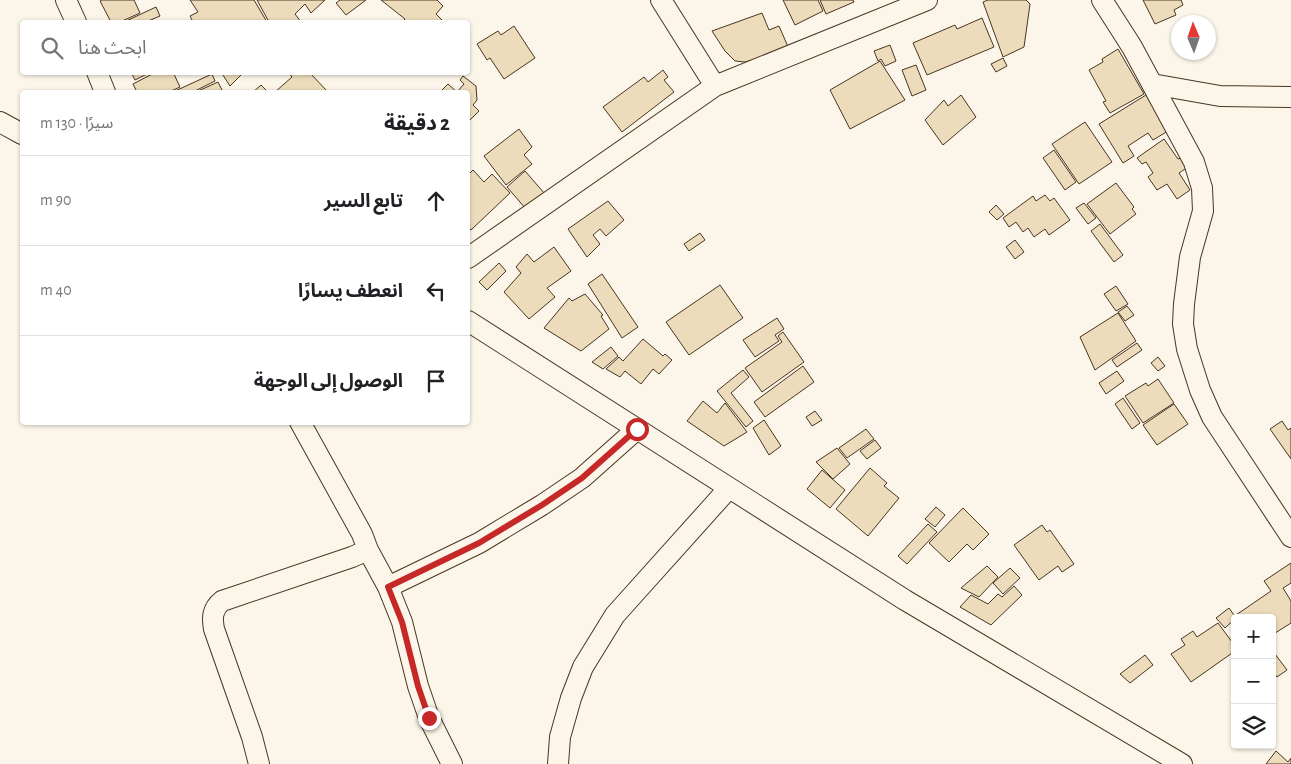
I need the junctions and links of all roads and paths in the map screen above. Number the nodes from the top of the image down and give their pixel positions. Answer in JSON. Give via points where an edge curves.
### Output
{"nodes":[{"id":1,"x":66,"y":0,"type":"edge"},
{"id":2,"x":661,"y":0,"type":"edge"},
{"id":3,"x":927,"y":0,"type":"edge"},
{"id":4,"x":1102,"y":0,"type":"edge"},
{"id":5,"x":75,"y":20,"type":"edge"},
{"id":6,"x":98,"y":75,"type":"edge"},
{"id":7,"x":1152,"y":84,"type":"junction"},
{"id":8,"x":715,"y":86,"type":"junction"},
{"id":9,"x":104,"y":90,"type":"edge"},
{"id":10,"x":1291,"y":97,"type":"edge"},
{"id":11,"x":0,"y":122,"type":"edge"},
{"id":12,"x":20,"y":133,"type":"edge"},
{"id":13,"x":470,"y":257,"type":"edge"},
{"id":14,"x":470,"y":323,"type":"edge"},
{"id":15,"x":302,"y":425,"type":"edge"},
{"id":16,"x":637,"y":429,"type":"junction"},
{"id":17,"x":729,"y":488,"type":"junction"},
{"id":18,"x":1291,"y":537,"type":"edge"},
{"id":19,"x":368,"y":550,"type":"junction"},
{"id":20,"x":388,"y":587,"type":"junction"},
{"id":21,"x":259,"y":764,"type":"edge"},
{"id":22,"x":452,"y":764,"type":"edge"},
{"id":23,"x":558,"y":764,"type":"edge"},
{"id":24,"x":1182,"y":764,"type":"edge"}],
"edges":[{"from":1,"to":5,"type":"street"},
{"from":2,"to":8,"type":"street"},
{"from":3,"to":8,"type":"street"},
{"from":4,"to":7,"type":"street"},
{"from":6,"to":9,"type":"street"},
{"from":7,"to":10,"type":"street","via":[[1220,96]]},
{"from":7,"to":18,"type":"street","via":[[1194,162],[1202,188],[1203,211],[1190,258],[1184,304],[1187,350],[1212,417]]},
{"from":8,"to":13,"type":"street"},
{"from":11,"to":12,"type":"street"},
{"from":14,"to":16,"type":"street"},
{"from":15,"to":19,"type":"street"},
{"from":16,"to":17,"type":"street"},
{"from":16,"to":20,"type":"street","via":[[582,478],[542,505],[479,543]]},
{"from":17,"to":23,"type":"street","via":[[615,615],[582,667],[560,737]]},
{"from":17,"to":24,"type":"street","via":[[905,600]]},
{"from":19,"to":20,"type":"street"},
{"from":19,"to":21,"type":"street","via":[[216,605],[212,620],[214,629]]},
{"from":20,"to":22,"type":"street","via":[[402,622],[420,694]]}]}
